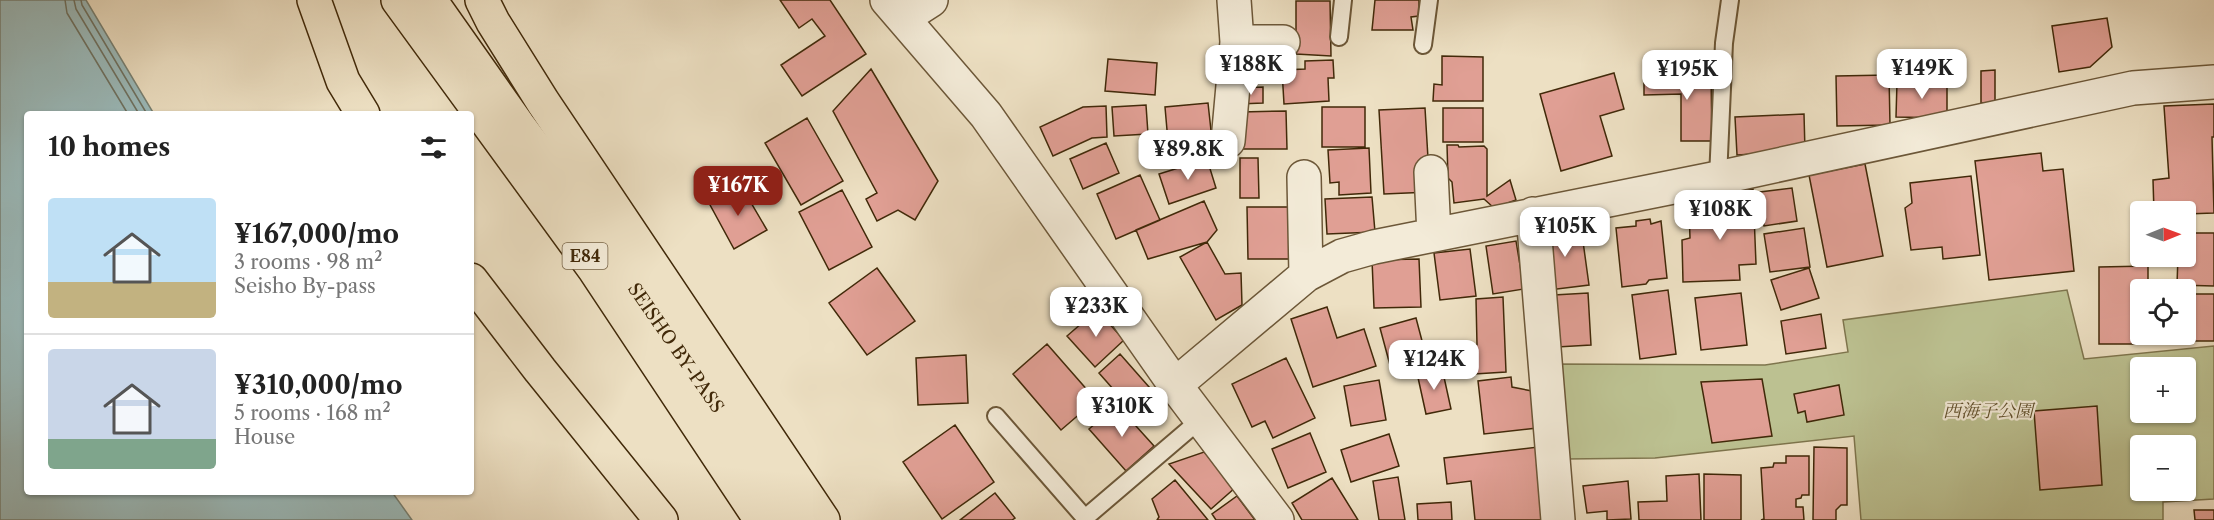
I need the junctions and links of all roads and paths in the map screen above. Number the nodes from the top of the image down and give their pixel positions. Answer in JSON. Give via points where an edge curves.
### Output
{"nodes":[{"id":1,"x":314,"y":0,"type":"edge"},
{"id":2,"x":398,"y":0,"type":"edge"},
{"id":3,"x":430,"y":0,"type":"edge"},
{"id":4,"x":482,"y":0,"type":"edge"},
{"id":5,"x":932,"y":0,"type":"edge"},
{"id":6,"x":1234,"y":0,"type":"edge"},
{"id":7,"x":1343,"y":0,"type":"edge"},
{"id":8,"x":1429,"y":0,"type":"edge"},
{"id":9,"x":1730,"y":0,"type":"edge"},
{"id":10,"x":895,"y":9,"type":"edge"},
{"id":11,"x":1339,"y":37,"type":"dead end"},
{"id":12,"x":1237,"y":42,"type":"junction"},
{"id":13,"x":1283,"y":42,"type":"dead end"},
{"id":14,"x":1423,"y":45,"type":"dead end"},
{"id":15,"x":2214,"y":82,"type":"edge"},
{"id":16,"x":361,"y":111,"type":"edge"},
{"id":17,"x":1227,"y":141,"type":"dead end"},
{"id":18,"x":1431,"y":172,"type":"dead end"},
{"id":19,"x":1304,"y":177,"type":"dead end"},
{"id":20,"x":1718,"y":178,"type":"junction"},
{"id":21,"x":1533,"y":214,"type":"junction"},
{"id":22,"x":1434,"y":235,"type":"junction"},
{"id":23,"x":1306,"y":275,"type":"junction"},
{"id":24,"x":474,"y":284,"type":"edge"},
{"id":25,"x":1175,"y":385,"type":"junction"},
{"id":26,"x":996,"y":416,"type":"dead end"},
{"id":27,"x":1201,"y":419,"type":"junction"},
{"id":28,"x":662,"y":520,"type":"edge"},
{"id":29,"x":761,"y":520,"type":"edge"},
{"id":30,"x":795,"y":520,"type":"edge"},
{"id":31,"x":823,"y":520,"type":"edge"},
{"id":32,"x":1277,"y":520,"type":"edge"},
{"id":33,"x":1558,"y":520,"type":"edge"}],
"edges":[{"from":1,"to":16,"type":"highway","via":[[344,81]]},
{"from":2,"to":29,"type":"highway","name":"SEISHO BY-PASS","number":"E84","via":[[595,270]]},
{"from":3,"to":30,"type":"highway","name":"SEISHO BY-PASS","number":"E84"},
{"from":4,"to":31,"type":"highway","number":"E84","via":[[543,102]]},
{"from":5,"to":10,"type":"street"},
{"from":6,"to":12,"type":"street"},
{"from":7,"to":11,"type":"lane"},
{"from":8,"to":14,"type":"lane"},
{"from":9,"to":20,"type":"lane","via":[[1724,44]]},
{"from":10,"to":25,"type":"street","via":[[986,115]]},
{"from":12,"to":13,"type":"street"},
{"from":12,"to":17,"type":"street"},
{"from":15,"to":20,"type":"street","via":[[2133,88]]},
{"from":18,"to":22,"type":"street"},
{"from":19,"to":23,"type":"street"},
{"from":20,"to":21,"type":"street"},
{"from":21,"to":22,"type":"street"},
{"from":21,"to":33,"type":"street"},
{"from":22,"to":23,"type":"street","via":[[1342,256]]},
{"from":23,"to":25,"type":"street"},
{"from":24,"to":28,"type":"highway"},
{"from":25,"to":27,"type":"street"},
{"from":26,"to":27,"type":"lane","via":[[1085,518]]},
{"from":27,"to":32,"type":"street"}]}
